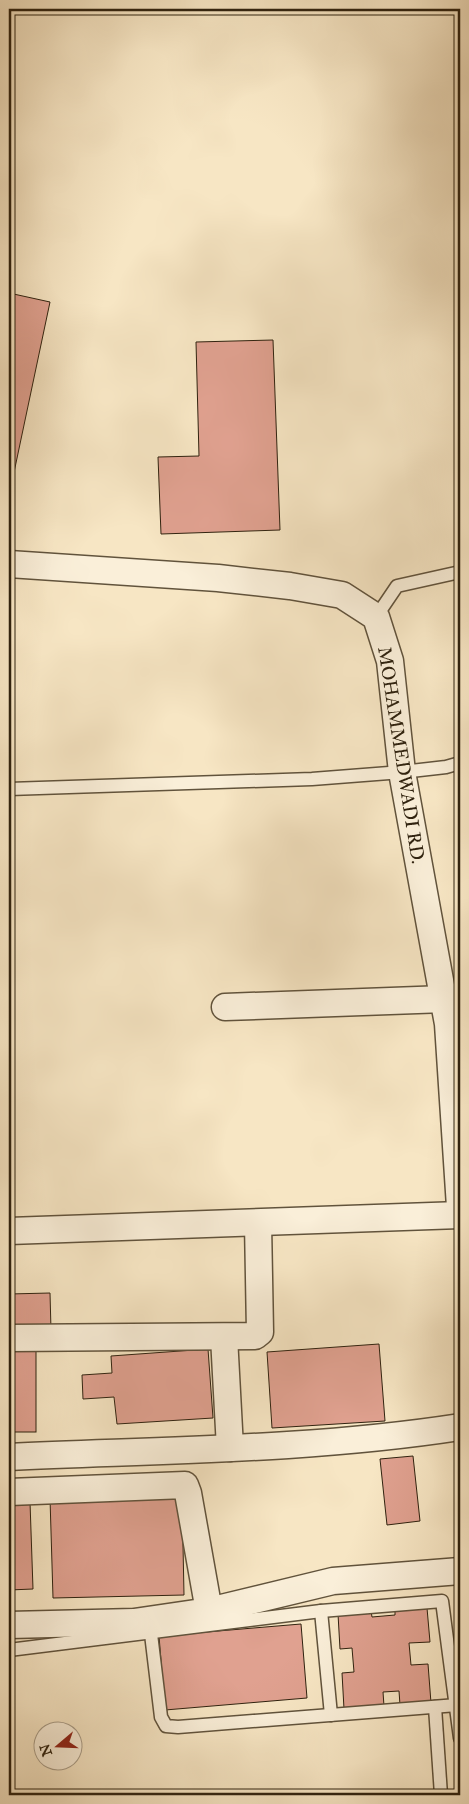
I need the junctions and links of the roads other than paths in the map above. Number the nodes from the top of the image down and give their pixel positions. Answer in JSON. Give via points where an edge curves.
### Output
{"nodes":[{"id":1,"x":9,"y":564,"type":"edge"},
{"id":2,"x":460,"y":572,"type":"edge"},
{"id":3,"x":376,"y":617,"type":"junction"},
{"id":4,"x":460,"y":763,"type":"edge"},
{"id":5,"x":402,"y":772,"type":"junction"},
{"id":6,"x":9,"y":789,"type":"edge"},
{"id":7,"x":225,"y":1007,"type":"dead end"},
{"id":8,"x":452,"y":1011,"type":"edge"},
{"id":9,"x":460,"y":1207,"type":"edge"},
{"id":10,"x":460,"y":1215,"type":"edge"},
{"id":11,"x":258,"y":1223,"type":"junction"},
{"id":12,"x":9,"y":1231,"type":"edge"},
{"id":13,"x":224,"y":1337,"type":"junction"},
{"id":14,"x":9,"y":1338,"type":"edge"},
{"id":15,"x":460,"y":1427,"type":"edge"},
{"id":16,"x":230,"y":1448,"type":"junction"},
{"id":17,"x":9,"y":1457,"type":"edge"},
{"id":18,"x":9,"y":1492,"type":"edge"},
{"id":19,"x":460,"y":1571,"type":"edge"},
{"id":20,"x":209,"y":1611,"type":"junction"},
{"id":21,"x":321,"y":1611,"type":"junction"},
{"id":22,"x":9,"y":1625,"type":"edge"},
{"id":23,"x":151,"y":1634,"type":"junction"},
{"id":24,"x":9,"y":1650,"type":"edge"},
{"id":25,"x":457,"y":1705,"type":"junction"},
{"id":26,"x":435,"y":1707,"type":"junction"},
{"id":27,"x":331,"y":1715,"type":"junction"},
{"id":28,"x":460,"y":1738,"type":"edge"},
{"id":29,"x":441,"y":1795,"type":"edge"}],
"edges":[{"from":1,"to":3,"type":"street","via":[[290,586],[342,595]]},
{"from":2,"to":3,"type":"lane","via":[[396,586]]},
{"from":3,"to":5,"type":"street","name":"MOHAMMEDWADI RD.","via":[[390,661]]},
{"from":4,"to":5,"type":"lane"},
{"from":5,"to":6,"type":"lane","via":[[312,779]]},
{"from":5,"to":8,"type":"street","name":"MOHAMMEDWADI RD."},
{"from":7,"to":8,"type":"street"},
{"from":8,"to":9,"type":"street","name":"MOHAMMEDWADI RD."},
{"from":10,"to":11,"type":"street"},
{"from":11,"to":12,"type":"street"},
{"from":11,"to":13,"type":"street","via":[[260,1332],[256,1336]]},
{"from":13,"to":14,"type":"street"},
{"from":13,"to":16,"type":"street"},
{"from":15,"to":16,"type":"street","via":[[390,1437]]},
{"from":16,"to":17,"type":"street"},
{"from":18,"to":20,"type":"street","via":[[185,1485]]},
{"from":19,"to":20,"type":"street","via":[[333,1581]]},
{"from":20,"to":22,"type":"street","via":[[134,1622]]},
{"from":21,"to":23,"type":"lane"},
{"from":21,"to":25,"type":"lane","via":[[442,1601]]},
{"from":21,"to":27,"type":"lane"},
{"from":23,"to":24,"type":"lane"},
{"from":23,"to":27,"type":"lane","via":[[161,1717],[166,1726]]},
{"from":25,"to":26,"type":"lane"},
{"from":25,"to":28,"type":"lane"},
{"from":26,"to":27,"type":"lane"},
{"from":26,"to":29,"type":"lane"}]}
